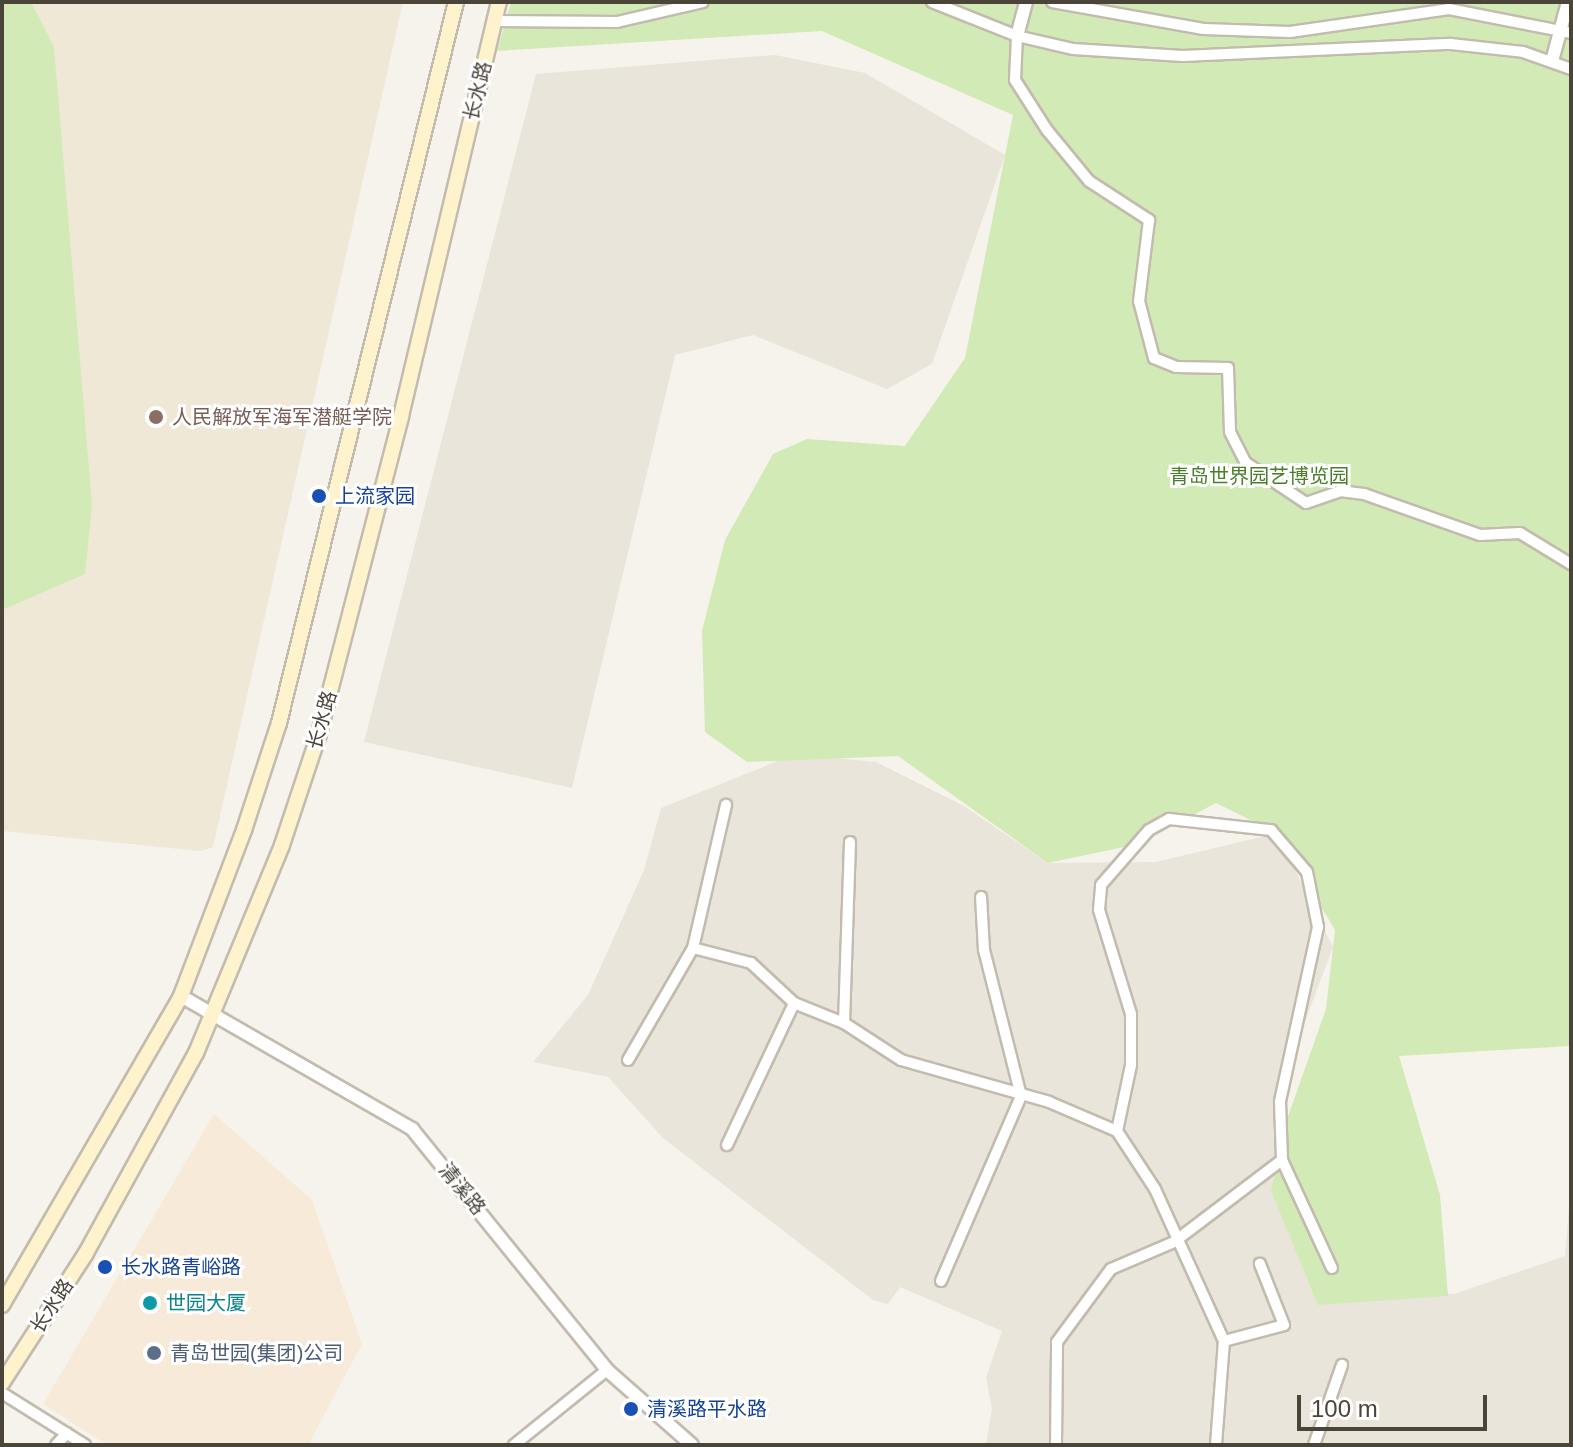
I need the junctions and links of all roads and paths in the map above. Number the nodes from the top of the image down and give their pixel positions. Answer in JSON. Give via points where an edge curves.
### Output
{"nodes":[{"id":1,"x":456,"y":2,"type":"edge"},
{"id":2,"x":499,"y":2,"type":"edge"},
{"id":3,"x":703,"y":2,"type":"edge"},
{"id":4,"x":932,"y":2,"type":"edge"},
{"id":5,"x":1026,"y":2,"type":"edge"},
{"id":6,"x":1052,"y":2,"type":"edge"},
{"id":7,"x":1568,"y":2,"type":"edge"},
{"id":8,"x":495,"y":21,"type":"junction"},
{"id":9,"x":1566,"y":31,"type":"edge"},
{"id":10,"x":1017,"y":36,"type":"junction"},
{"id":11,"x":1552,"y":61,"type":"junction"},
{"id":12,"x":1571,"y":69,"type":"edge"},
{"id":13,"x":1571,"y":564,"type":"edge"},
{"id":14,"x":726,"y":805,"type":"dead end"},
{"id":15,"x":850,"y":842,"type":"dead end"},
{"id":16,"x":981,"y":897,"type":"dead end"},
{"id":17,"x":693,"y":948,"type":"junction"},
{"id":18,"x":181,"y":996,"type":"junction"},
{"id":19,"x":794,"y":1003,"type":"junction"},
{"id":20,"x":216,"y":1013,"type":"junction"},
{"id":21,"x":844,"y":1023,"type":"junction"},
{"id":22,"x":628,"y":1060,"type":"dead end"},
{"id":23,"x":1021,"y":1096,"type":"junction"},
{"id":24,"x":1117,"y":1131,"type":"junction"},
{"id":25,"x":727,"y":1145,"type":"dead end"},
{"id":26,"x":1282,"y":1160,"type":"junction"},
{"id":27,"x":1174,"y":1242,"type":"junction"},
{"id":28,"x":1260,"y":1264,"type":"dead end"},
{"id":29,"x":1332,"y":1268,"type":"dead end"},
{"id":30,"x":941,"y":1281,"type":"dead end"},
{"id":31,"x":2,"y":1305,"type":"edge"},
{"id":32,"x":1224,"y":1341,"type":"junction"},
{"id":33,"x":1342,"y":1365,"type":"dead end"},
{"id":34,"x":607,"y":1370,"type":"junction"},
{"id":35,"x":2,"y":1383,"type":"edge"},
{"id":36,"x":2,"y":1393,"type":"edge"},
{"id":37,"x":67,"y":1433,"type":"junction"},
{"id":38,"x":56,"y":1445,"type":"edge"},
{"id":39,"x":85,"y":1445,"type":"edge"},
{"id":40,"x":514,"y":1445,"type":"edge"},
{"id":41,"x":692,"y":1445,"type":"edge"},
{"id":42,"x":1056,"y":1445,"type":"edge"},
{"id":43,"x":1216,"y":1445,"type":"edge"},
{"id":44,"x":1314,"y":1445,"type":"edge"}],
"edges":[{"from":1,"to":18,"type":"main road","name":"长水路","via":[[279,723]]},
{"from":2,"to":8,"type":"main road","name":"长水路"},
{"from":3,"to":8,"type":"street","via":[[617,22]]},
{"from":4,"to":10,"type":"street"},
{"from":5,"to":10,"type":"street"},
{"from":6,"to":9,"type":"street","via":[[1204,29],[1290,32],[1449,9]]},
{"from":7,"to":9,"type":"street"},
{"from":8,"to":20,"type":"main road","name":"长水路","via":[[319,734]]},
{"from":9,"to":11,"type":"street"},
{"from":10,"to":11,"type":"street","via":[[1073,49],[1183,56],[1451,44]]},
{"from":10,"to":13,"type":"street","via":[[1015,80],[1045,127],[1089,181],[1149,220],[1139,301],[1154,358],[1176,367],[1228,368],[1230,432],[1246,463],[1306,503],[1340,491],[1364,494],[1480,535],[1520,533]]},
{"from":11,"to":12,"type":"street"},
{"from":14,"to":17,"type":"street"},
{"from":15,"to":21,"type":"street"},
{"from":16,"to":23,"type":"street","via":[[984,950]]},
{"from":17,"to":19,"type":"street","via":[[751,963]]},
{"from":17,"to":22,"type":"street"},
{"from":18,"to":20,"type":"street","name":"清溪路"},
{"from":18,"to":31,"type":"main road","name":"长水路"},
{"from":19,"to":21,"type":"street"},
{"from":19,"to":25,"type":"street"},
{"from":20,"to":34,"type":"street","name":"清溪路","via":[[412,1129]]},
{"from":20,"to":35,"type":"main road","name":"长水路","via":[[86,1253]]},
{"from":21,"to":23,"type":"street","via":[[901,1060]]},
{"from":23,"to":24,"type":"street"},
{"from":23,"to":30,"type":"street"},
{"from":24,"to":26,"type":"street","via":[[1131,1065],[1131,1014],[1099,910],[1101,885],[1149,830],[1169,819],[1271,830],[1307,872],[1318,927],[1280,1102]]},
{"from":24,"to":27,"type":"street","via":[[1155,1189]]},
{"from":26,"to":27,"type":"street"},
{"from":26,"to":29,"type":"street"},
{"from":27,"to":32,"type":"street"},
{"from":27,"to":42,"type":"street","via":[[1111,1269],[1057,1342]]},
{"from":28,"to":32,"type":"street","via":[[1284,1325]]},
{"from":32,"to":43,"type":"street"},
{"from":33,"to":44,"type":"street"},
{"from":34,"to":40,"type":"street"},
{"from":34,"to":41,"type":"street","name":"清溪路"},
{"from":36,"to":37,"type":"street"},
{"from":37,"to":38,"type":"street"},
{"from":37,"to":39,"type":"street"}]}
